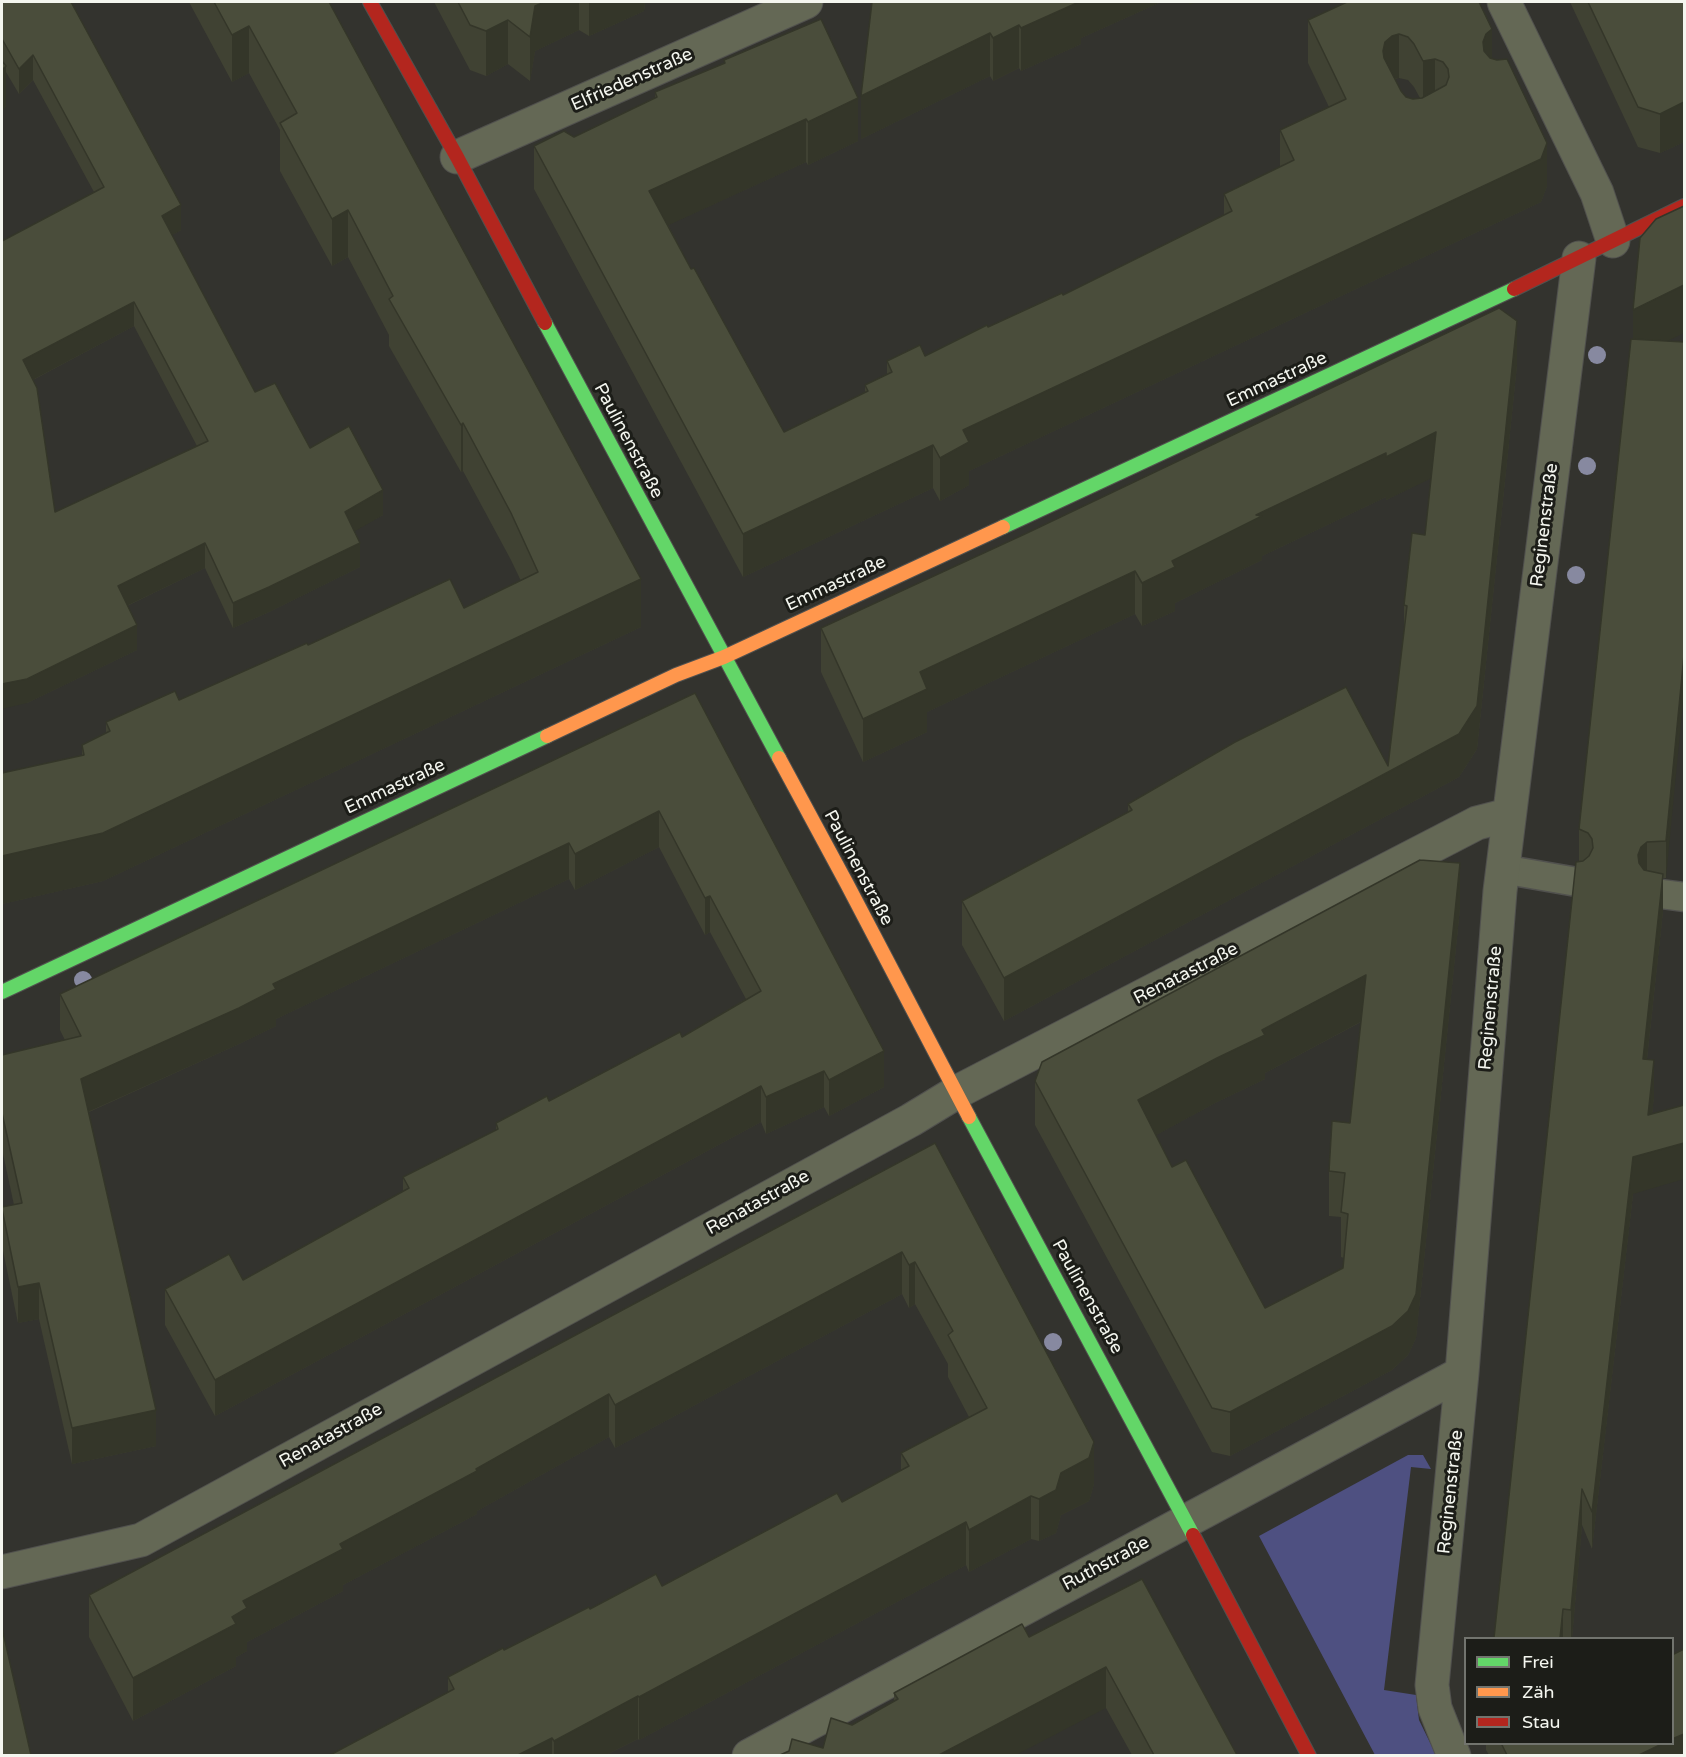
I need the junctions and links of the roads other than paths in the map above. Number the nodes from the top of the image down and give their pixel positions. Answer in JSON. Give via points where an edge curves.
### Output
{"nodes":[{"id":1,"x":370,"y":2,"type":"edge"},
{"id":2,"x":806,"y":2,"type":"edge"},
{"id":3,"x":1504,"y":2,"type":"edge"},
{"id":4,"x":457,"y":157,"type":"junction"},
{"id":5,"x":1684,"y":206,"type":"edge"},
{"id":6,"x":1613,"y":240,"type":"junction"},
{"id":7,"x":1579,"y":258,"type":"junction"},
{"id":8,"x":724,"y":657,"type":"junction"},
{"id":9,"x":1508,"y":815,"type":"junction"},
{"id":10,"x":1502,"y":869,"type":"junction"},
{"id":11,"x":1577,"y":882,"type":"edge"},
{"id":12,"x":1654,"y":893,"type":"edge"},
{"id":13,"x":1684,"y":897,"type":"edge"},
{"id":14,"x":2,"y":992,"type":"edge"},
{"id":15,"x":957,"y":1092,"type":"junction"},
{"id":16,"x":1462,"y":1373,"type":"junction"},
{"id":17,"x":1187,"y":1522,"type":"junction"},
{"id":18,"x":2,"y":1572,"type":"edge"},
{"id":19,"x":750,"y":1755,"type":"edge"},
{"id":20,"x":1309,"y":1755,"type":"edge"},
{"id":21,"x":1454,"y":1755,"type":"edge"}],
"edges":[{"from":1,"to":4,"type":"street","name":"Paulinenstraße"},
{"from":2,"to":4,"type":"street","name":"Elfriedenstraße"},
{"from":3,"to":6,"type":"street","via":[[1526,74],[1597,193]]},
{"from":4,"to":8,"type":"street","name":"Paulinenstraße"},
{"from":5,"to":6,"type":"street","name":"Emmastraße"},
{"from":6,"to":7,"type":"street","name":"Emmastraße"},
{"from":7,"to":8,"type":"street","name":"Emmastraße"},
{"from":7,"to":9,"type":"street","name":"Reginenstraße"},
{"from":8,"to":14,"type":"street","name":"Emmastraße","via":[[665,680]]},
{"from":8,"to":15,"type":"street","name":"Paulinenstraße"},
{"from":9,"to":10,"type":"street","name":"Reginenstraße"},
{"from":9,"to":15,"type":"street","name":"Renatastraße","via":[[1477,823]]},
{"from":10,"to":11,"type":"lane"},
{"from":10,"to":16,"type":"street","name":"Reginenstraße"},
{"from":12,"to":13,"type":"lane"},
{"from":15,"to":17,"type":"street","name":"Paulinenstraße"},
{"from":15,"to":18,"type":"street","name":"Renatastraße","via":[[141,1540]]},
{"from":16,"to":17,"type":"street","name":"Ruthstraße"},
{"from":16,"to":21,"type":"street","name":"Reginenstraße","via":[[1432,1685],[1435,1708]]},
{"from":17,"to":19,"type":"street","name":"Ruthstraße"},
{"from":17,"to":20,"type":"street","name":"Paulinenstraße"}]}
